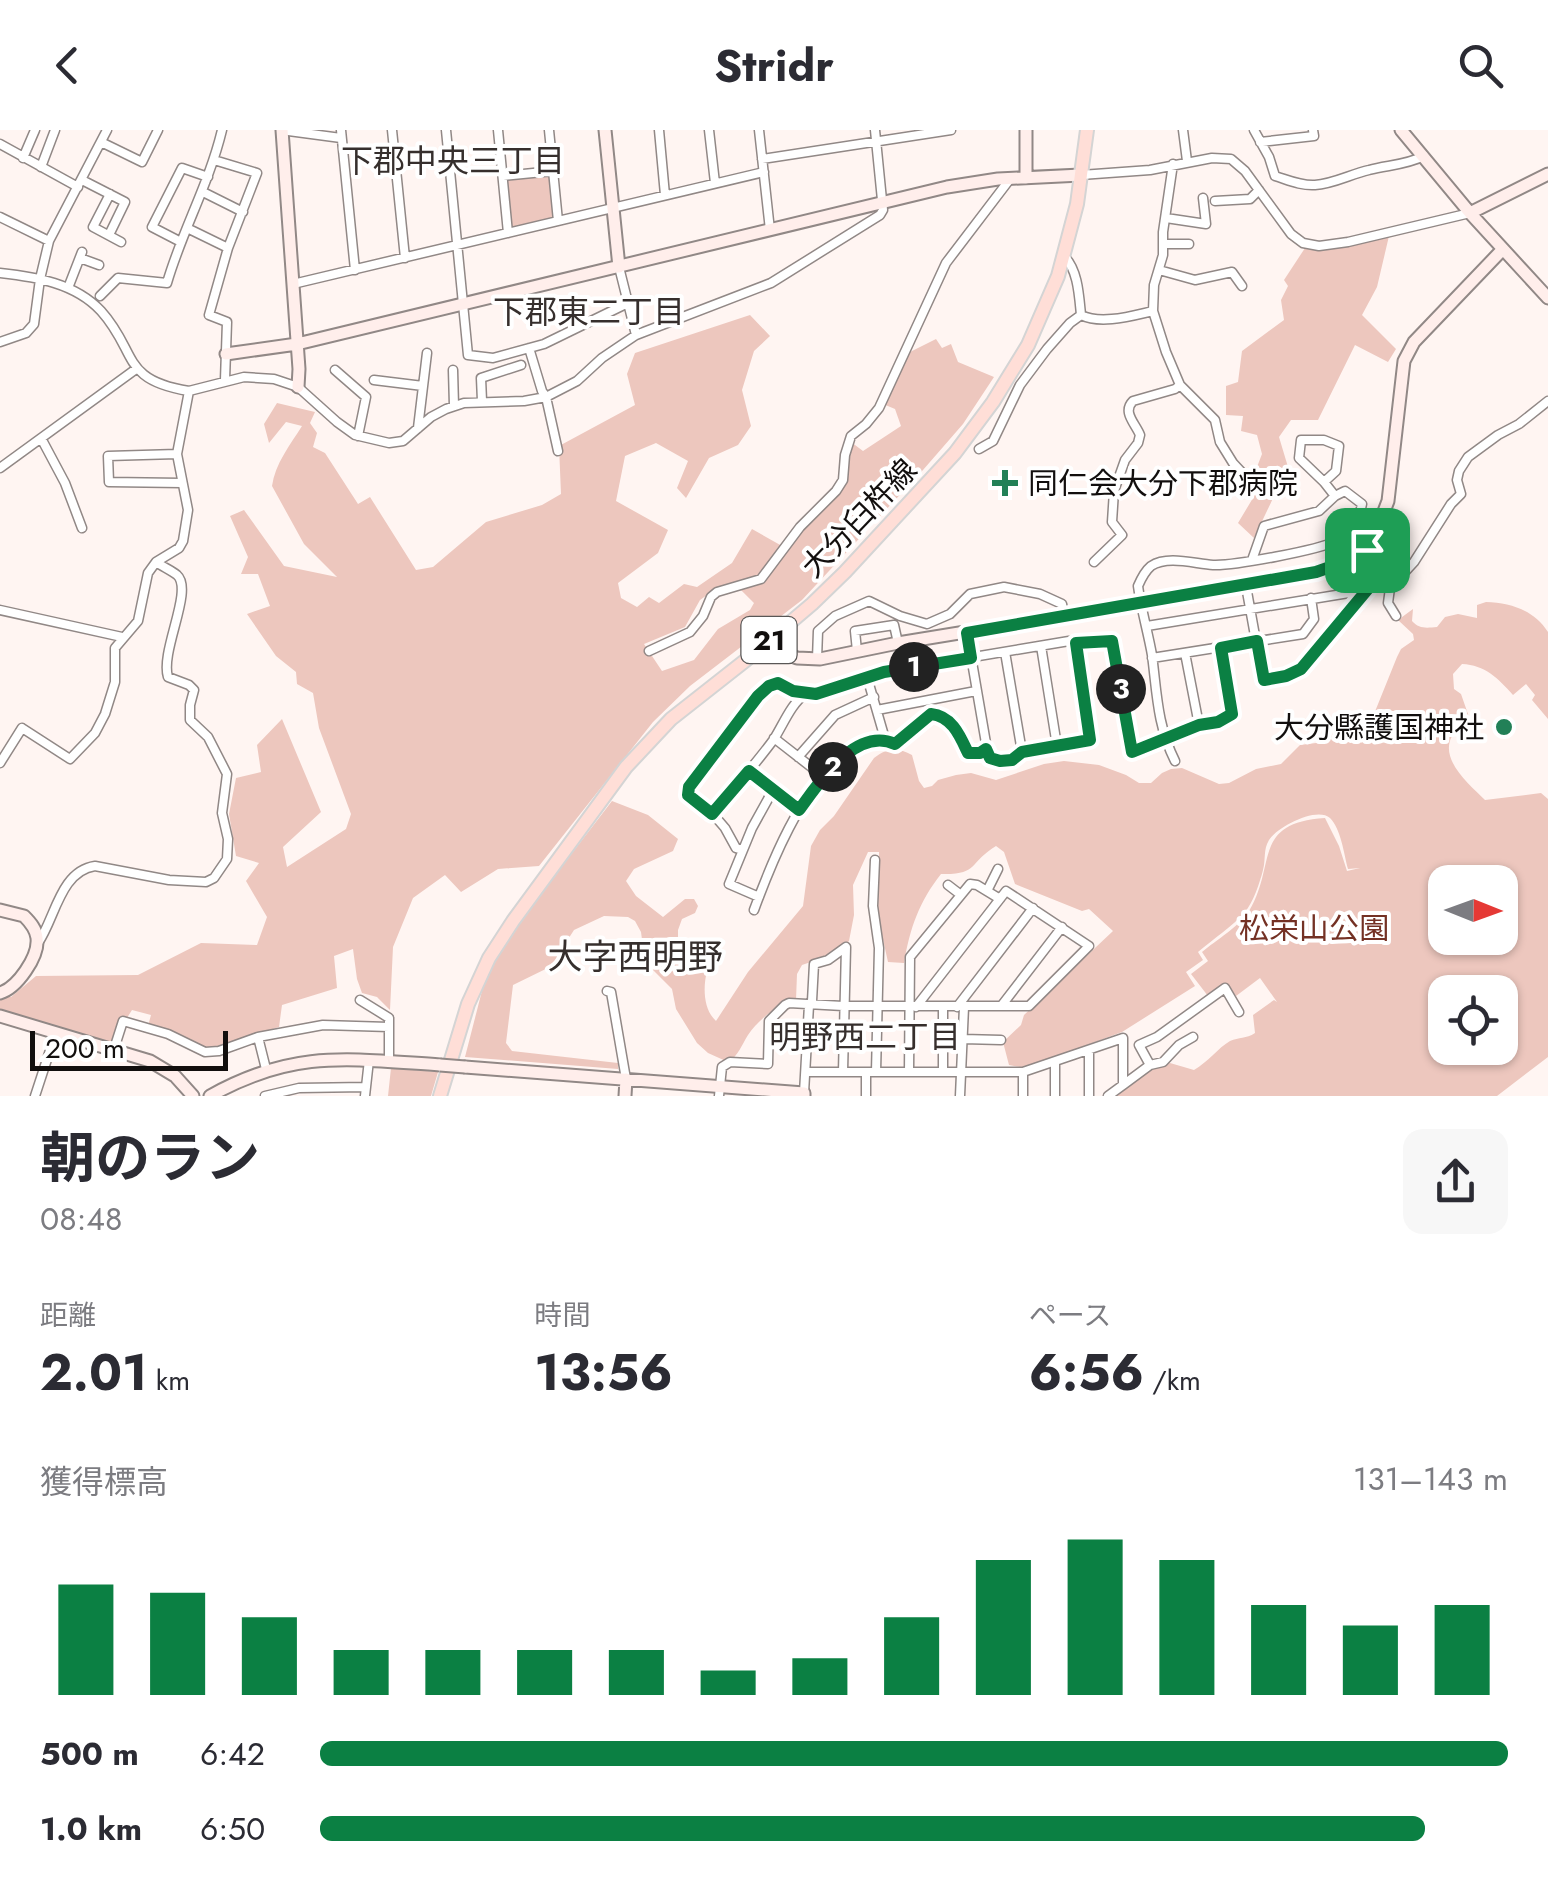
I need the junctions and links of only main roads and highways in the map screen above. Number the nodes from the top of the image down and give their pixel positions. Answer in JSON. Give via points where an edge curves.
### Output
{"nodes":[{"id":1,"x":1084,"y":130,"type":"edge"},
{"id":2,"x":440,"y":1096,"type":"edge"}],
"edges":[{"from":1,"to":2,"type":"main road","name":"大分臼杵線","number":"21","via":[[1064,256],[1049,302],[1003,387],[933,477],[845,572],[638,752],[489,958]]}]}
